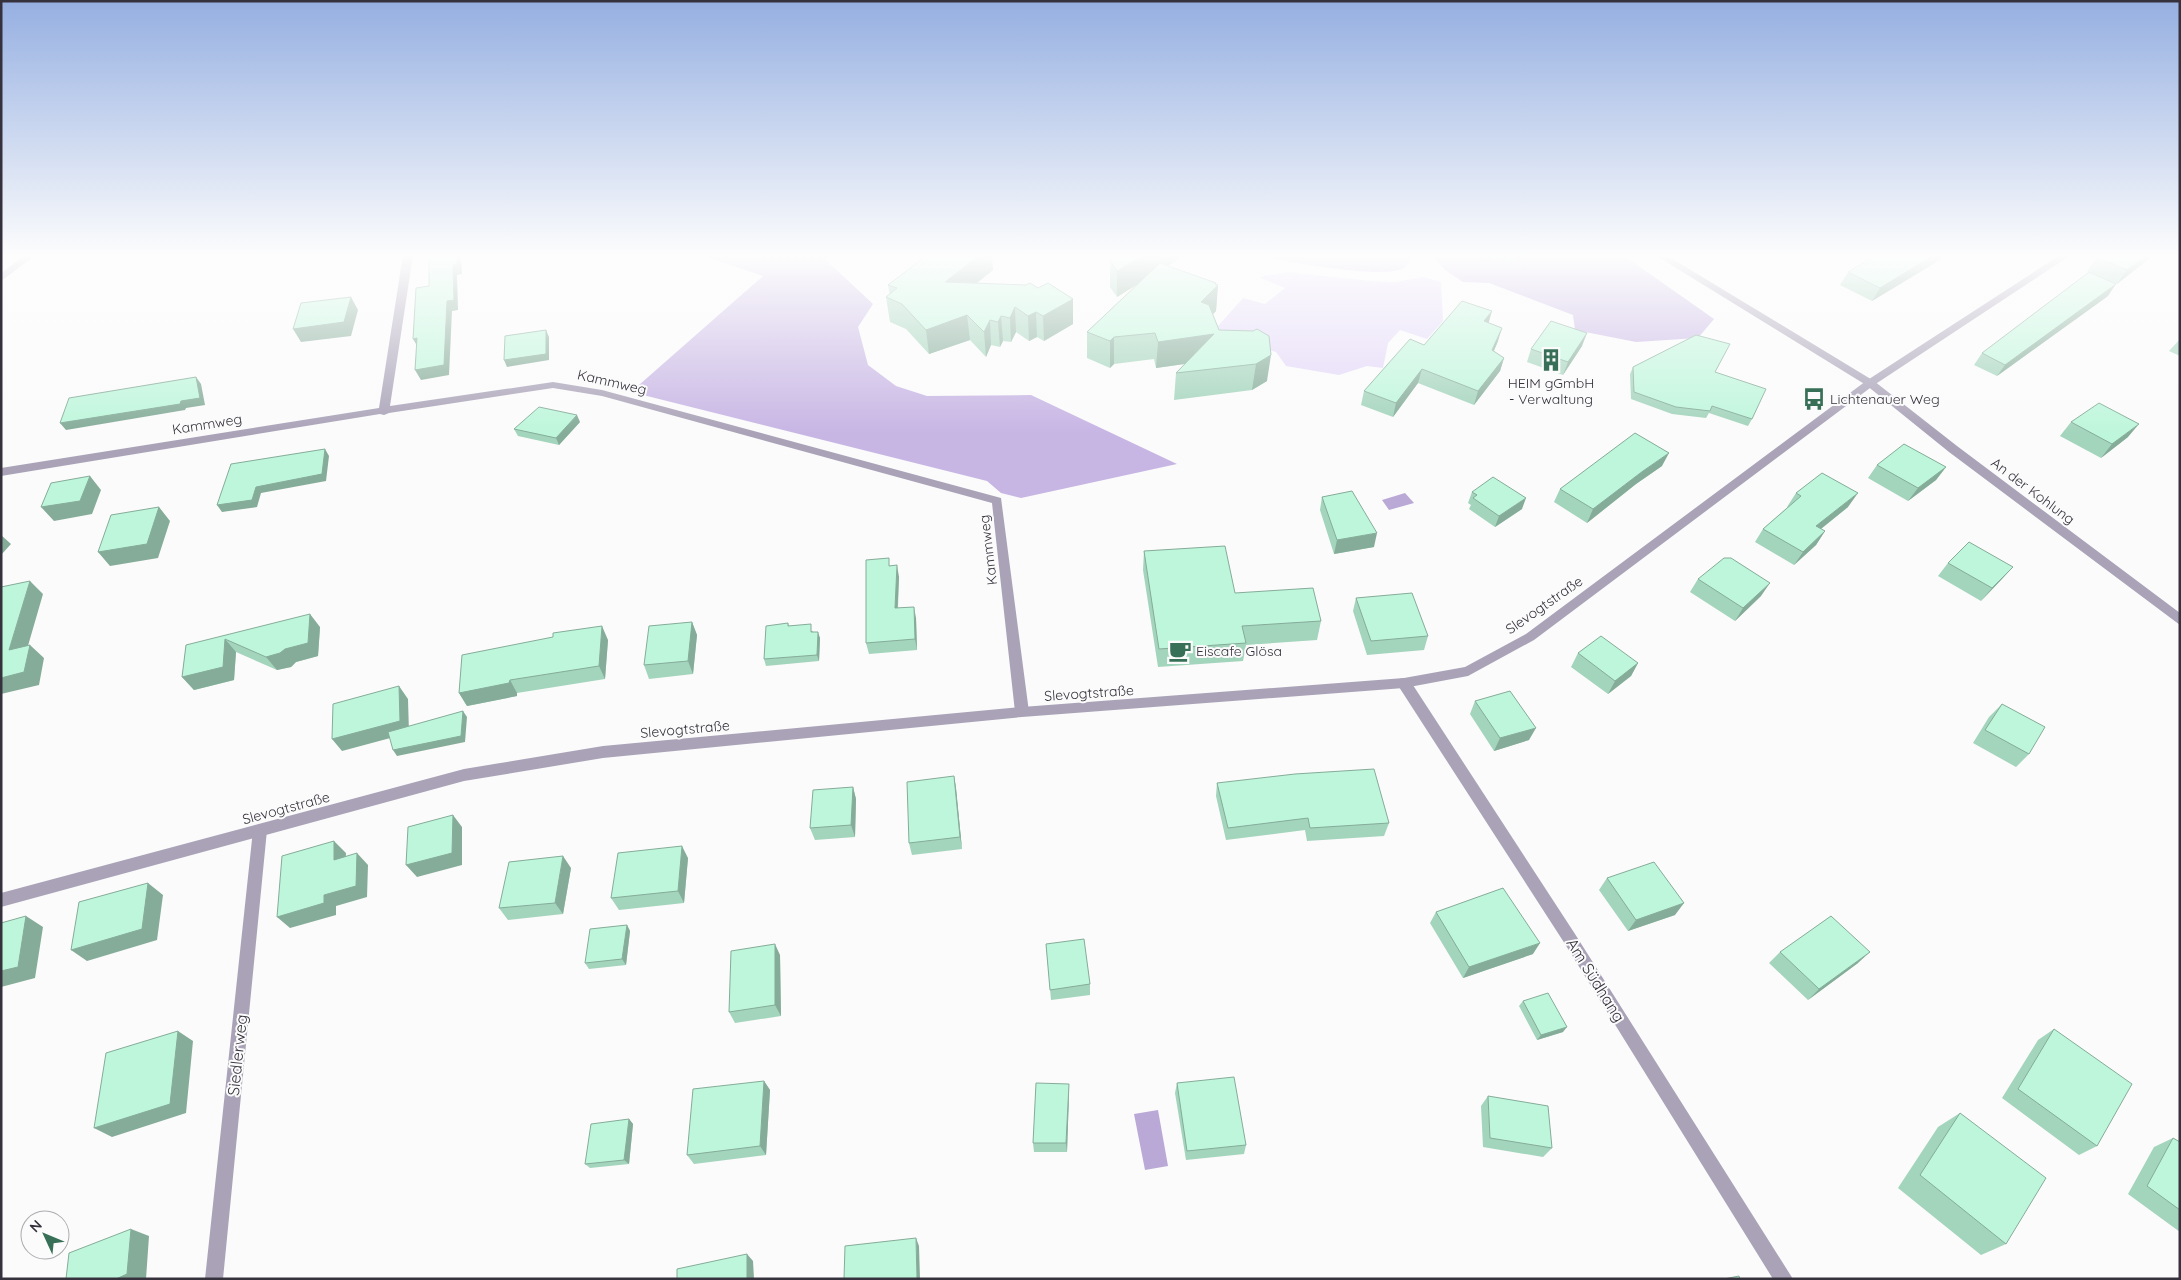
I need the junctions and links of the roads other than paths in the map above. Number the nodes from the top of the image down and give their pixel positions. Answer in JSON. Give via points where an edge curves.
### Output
{"nodes":[{"id":1,"x":399,"y":315,"type":"edge"},
{"id":2,"x":1758,"y":315,"type":"edge"},
{"id":3,"x":1975,"y":315,"type":"edge"},
{"id":4,"x":1870,"y":383,"type":"junction"},
{"id":5,"x":384,"y":412,"type":"junction"},
{"id":6,"x":1,"y":472,"type":"edge"},
{"id":7,"x":2180,"y":620,"type":"edge"},
{"id":8,"x":1404,"y":683,"type":"junction"},
{"id":9,"x":1022,"y":712,"type":"junction"},
{"id":10,"x":260,"y":830,"type":"junction"},
{"id":11,"x":1,"y":900,"type":"edge"},
{"id":12,"x":214,"y":1279,"type":"edge"},
{"id":13,"x":1784,"y":1279,"type":"edge"}],
"edges":[{"from":1,"to":5,"type":"street"},
{"from":2,"to":4,"type":"street"},
{"from":3,"to":4,"type":"street","name":"Slevogtstraße"},
{"from":4,"to":7,"type":"street","name":"An der Kohlung"},
{"from":4,"to":8,"type":"street","name":"Slevogtstraße","via":[[1530,637],[1468,670]]},
{"from":5,"to":6,"type":"street","name":"Kammweg"},
{"from":5,"to":9,"type":"street","name":"Kammweg","via":[[553,385],[602,393],[997,501]]},
{"from":8,"to":9,"type":"street","name":"Slevogtstraße"},
{"from":8,"to":13,"type":"street","name":"Am Südhang"},
{"from":9,"to":10,"type":"street","name":"Slevogtstraße","via":[[603,752],[464,775]]},
{"from":10,"to":11,"type":"street","name":"Slevogtstraße"},
{"from":10,"to":12,"type":"street","name":"Siedlerweg"}]}
